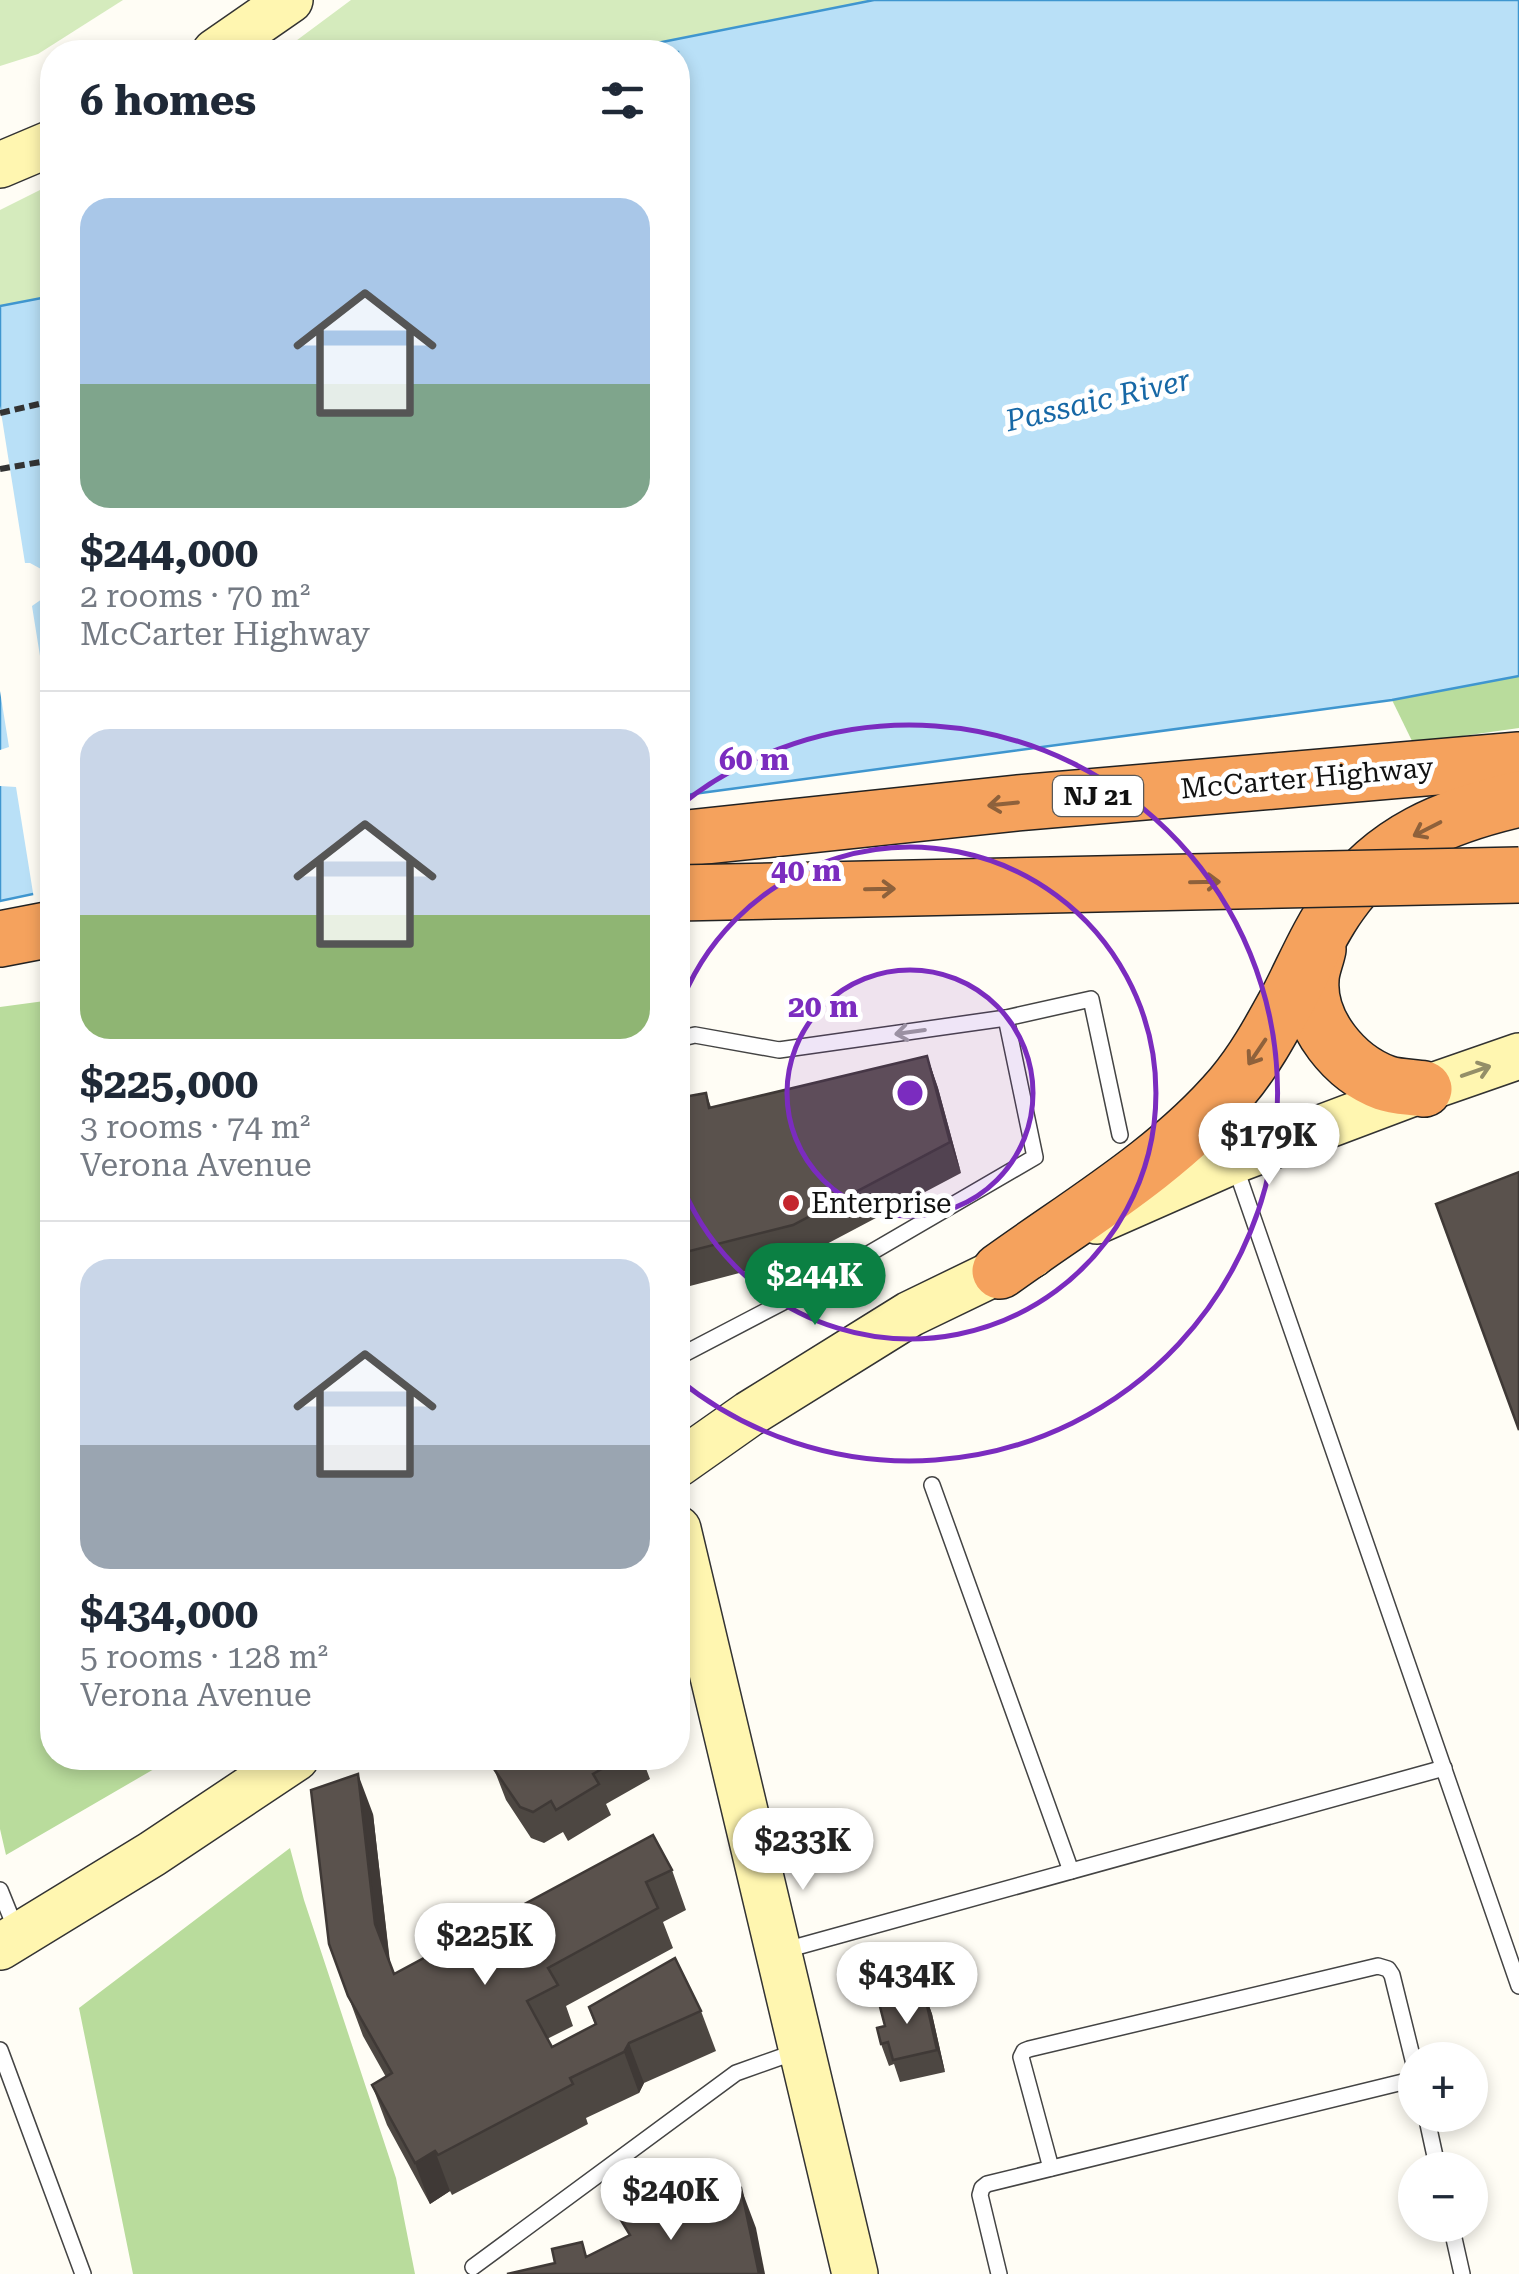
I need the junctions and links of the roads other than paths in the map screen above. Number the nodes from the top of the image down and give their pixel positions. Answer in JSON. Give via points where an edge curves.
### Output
{"nodes":[{"id":1,"x":290,"y":0,"type":"edge"},
{"id":2,"x":232,"y":40,"type":"edge"},
{"id":3,"x":40,"y":149,"type":"edge"},
{"id":4,"x":0,"y":165,"type":"edge"},
{"id":5,"x":1519,"y":760,"type":"edge"},
{"id":6,"x":1519,"y":799,"type":"edge"},
{"id":7,"x":690,"y":839,"type":"edge"},
{"id":8,"x":1519,"y":875,"type":"edge"},
{"id":9,"x":690,"y":893,"type":"edge"},
{"id":10,"x":1338,"y":905,"type":"junction"},
{"id":11,"x":40,"y":932,"type":"edge"},
{"id":12,"x":40,"y":938,"type":"edge"},
{"id":13,"x":0,"y":942,"type":"edge"},
{"id":14,"x":1006,"y":1018,"type":"junction"},
{"id":15,"x":690,"y":1036,"type":"edge"},
{"id":16,"x":1519,"y":1056,"type":"edge"},
{"id":17,"x":1424,"y":1089,"type":"junction"},
{"id":18,"x":1120,"y":1134,"type":"dead end"},
{"id":19,"x":1234,"y":1161,"type":"junction"},
{"id":20,"x":1000,"y":1271,"type":"junction"},
{"id":21,"x":690,"y":1351,"type":"edge"},
{"id":22,"x":690,"y":1456,"type":"edge"},
{"id":23,"x":932,"y":1486,"type":"dead end"},
{"id":24,"x":690,"y":1580,"type":"edge"},
{"id":25,"x":1444,"y":1768,"type":"junction"},
{"id":26,"x":278,"y":1770,"type":"edge"},
{"id":27,"x":1071,"y":1872,"type":"junction"},
{"id":28,"x":0,"y":1890,"type":"edge"},
{"id":29,"x":9,"y":1941,"type":"edge"},
{"id":30,"x":778,"y":1952,"type":"junction"},
{"id":31,"x":1519,"y":1986,"type":"edge"},
{"id":32,"x":1409,"y":2042,"type":"edge"},
{"id":33,"x":0,"y":2050,"type":"edge"},
{"id":34,"x":802,"y":2050,"type":"junction"},
{"id":35,"x":1398,"y":2083,"type":"edge"},
{"id":36,"x":1051,"y":2168,"type":"junction"},
{"id":37,"x":1455,"y":2242,"type":"edge"},
{"id":38,"x":473,"y":2267,"type":"dead end"},
{"id":39,"x":83,"y":2274,"type":"edge"},
{"id":40,"x":856,"y":2274,"type":"edge"},
{"id":41,"x":999,"y":2274,"type":"edge"},
{"id":42,"x":1462,"y":2274,"type":"edge"}],
"edges":[{"from":1,"to":2,"type":"street"},
{"from":3,"to":4,"type":"street"},
{"from":5,"to":7,"type":"highway","name":"McCarter Highway","number":"NJ 21","one_way":true},
{"from":6,"to":10,"type":"highway","one_way":true,"via":[[1442,821],[1401,842]]},
{"from":9,"to":8,"type":"highway","one_way":true,"bridge":true},
{"from":10,"to":17,"type":"highway","via":[[1310,981],[1317,1014],[1333,1047],[1360,1071],[1388,1085]]},
{"from":10,"to":20,"type":"highway","one_way":true,"via":[[1262,1046],[1198,1124]]},
{"from":11,"to":13,"type":"highway"},
{"from":12,"to":13,"type":"highway"},
{"from":14,"to":15,"type":"lane","one_way":true,"via":[[780,1050]]},
{"from":14,"to":18,"type":"lane","via":[[1091,1000]]},
{"from":14,"to":21,"type":"lane","via":[[1035,1157]]},
{"from":17,"to":16,"type":"street","one_way":true},
{"from":17,"to":19,"type":"street"},
{"from":19,"to":20,"type":"street"},
{"from":19,"to":25,"type":"lane"},
{"from":20,"to":22,"type":"street","via":[[910,1314]]},
{"from":23,"to":27,"type":"lane"},
{"from":24,"to":30,"type":"street"},
{"from":25,"to":27,"type":"lane"},
{"from":25,"to":31,"type":"lane"},
{"from":26,"to":29,"type":"street"},
{"from":27,"to":30,"type":"lane"},
{"from":28,"to":29,"type":"lane"},
{"from":30,"to":34,"type":"street"},
{"from":32,"to":36,"type":"lane","via":[[1392,1975],[1378,1966],[1029,2049],[1020,2057]]},
{"from":33,"to":39,"type":"lane"},
{"from":34,"to":38,"type":"lane","via":[[736,2073]]},
{"from":34,"to":40,"type":"street"},
{"from":35,"to":36,"type":"lane"},
{"from":36,"to":41,"type":"lane","via":[[982,2188]]},
{"from":37,"to":42,"type":"lane"}]}
